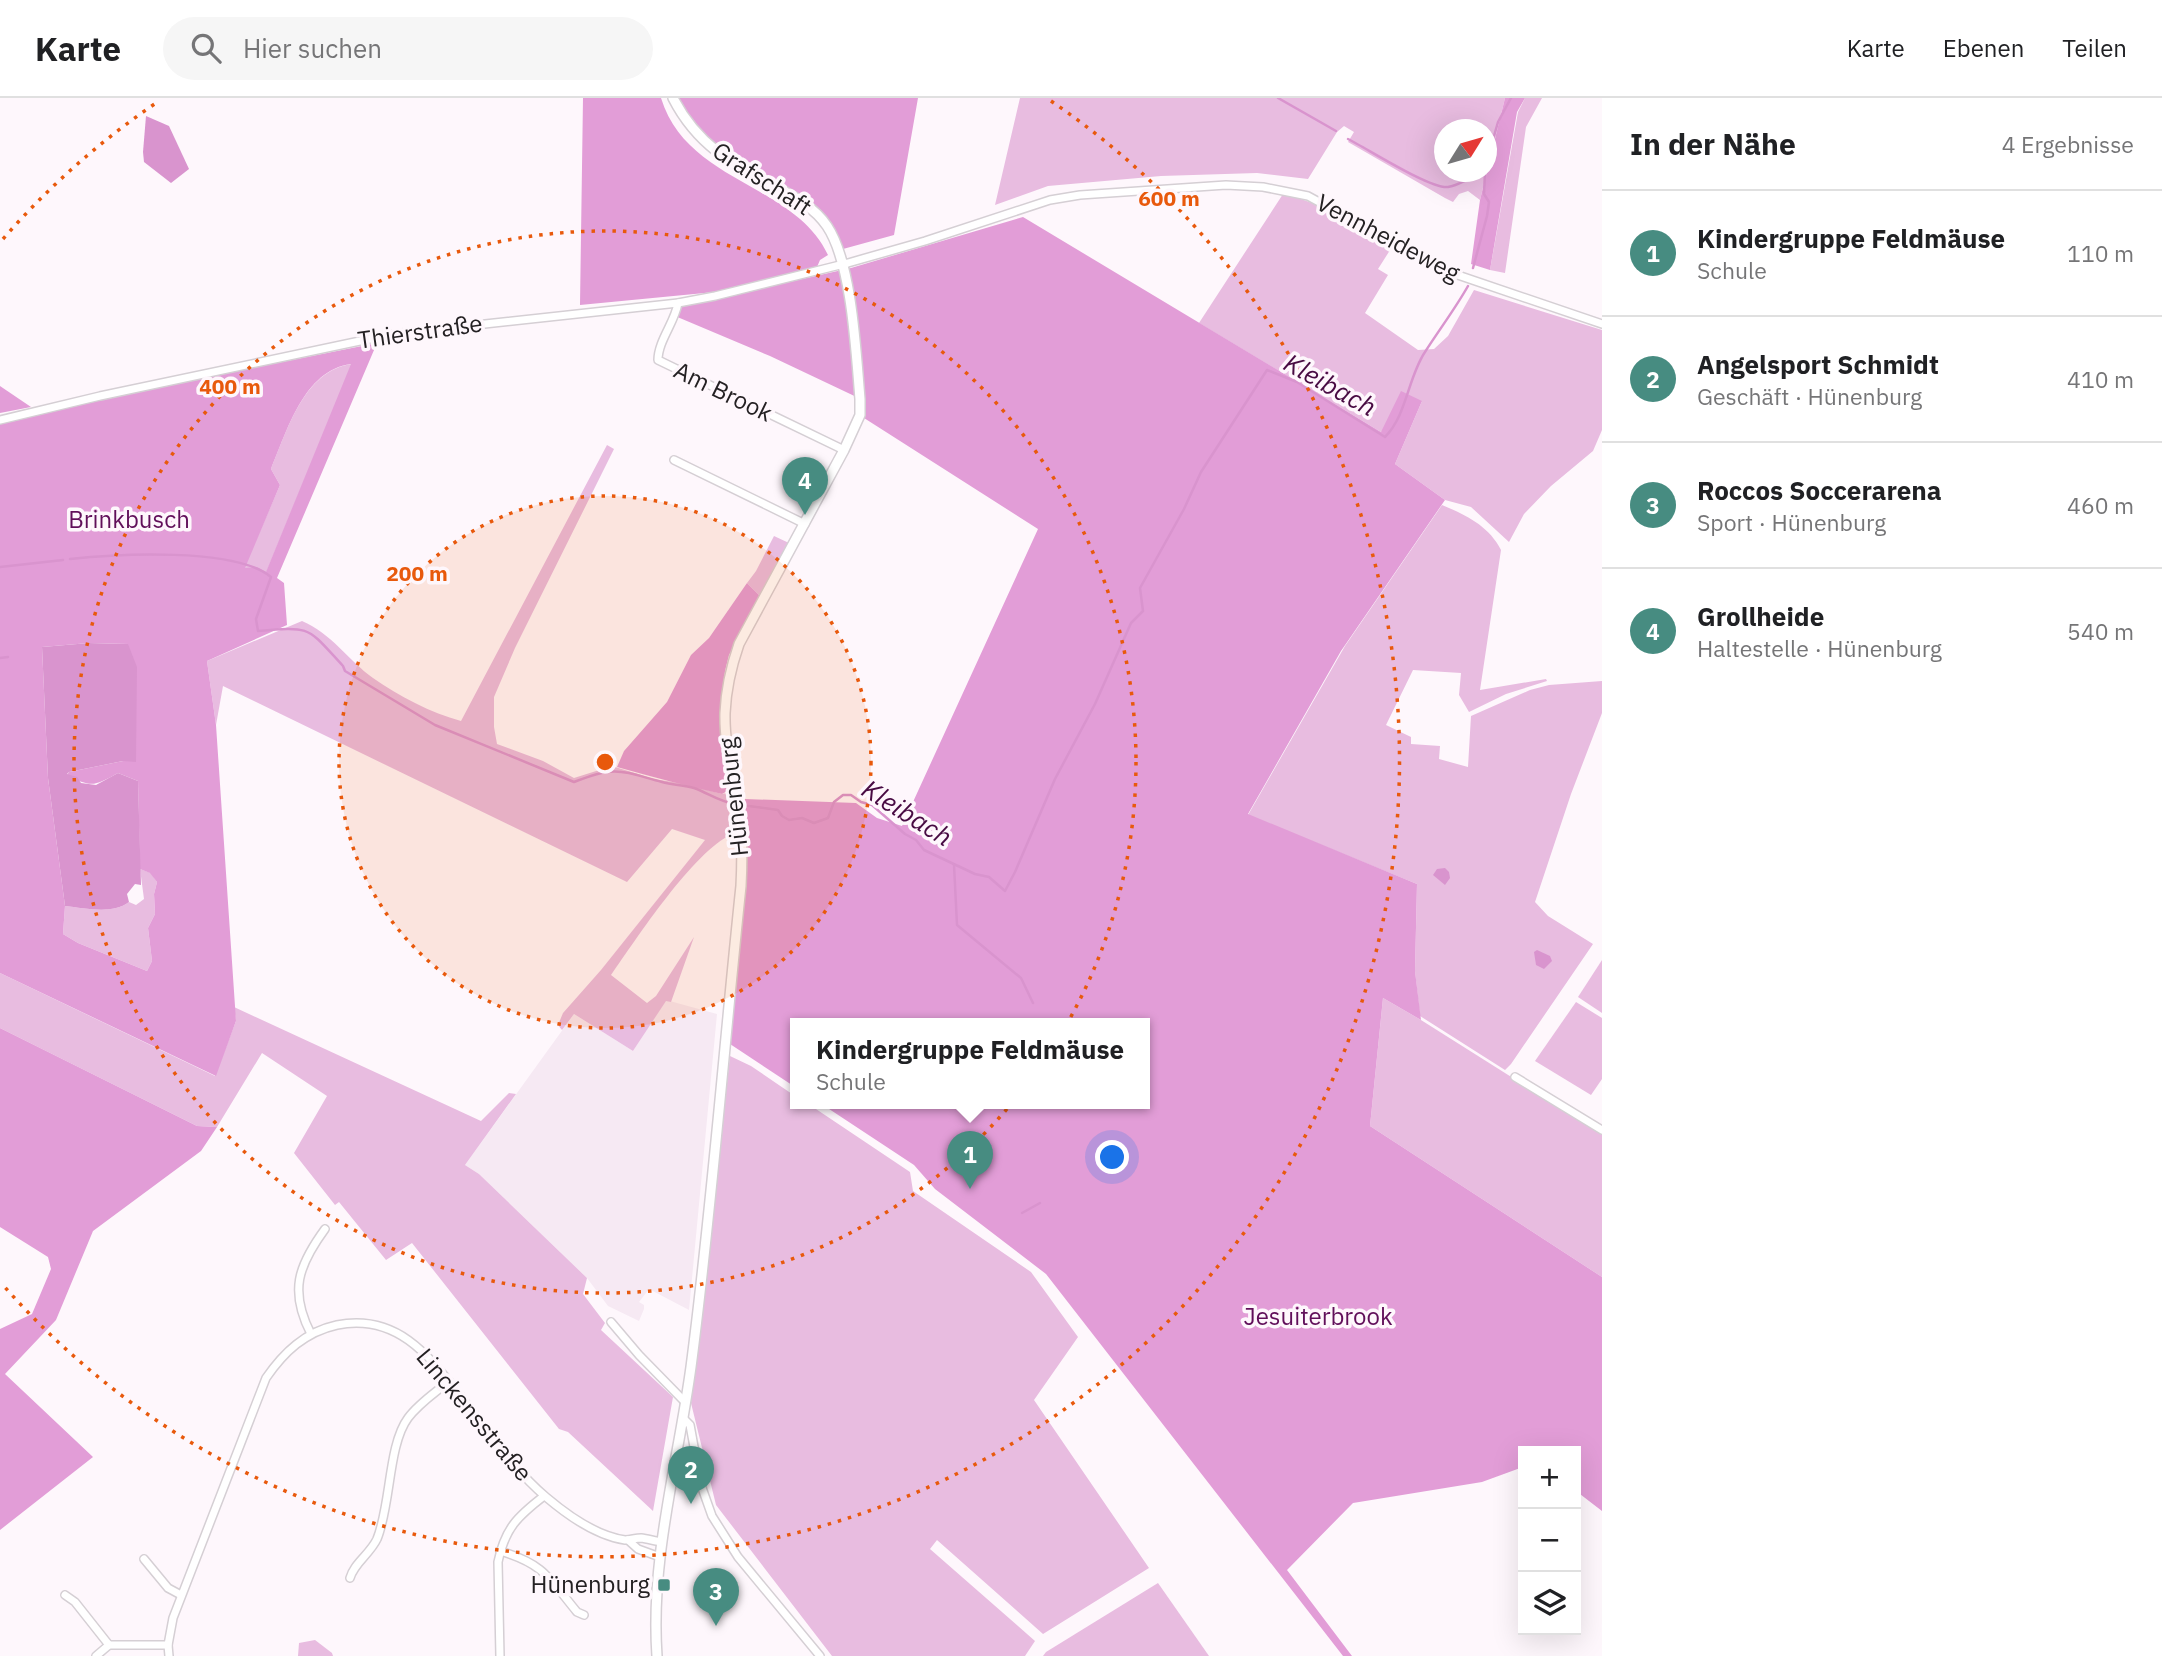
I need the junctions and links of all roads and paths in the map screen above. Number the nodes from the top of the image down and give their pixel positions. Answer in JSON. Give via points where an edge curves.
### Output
{"nodes":[{"id":1,"x":673,"y":98,"type":"edge"},
{"id":2,"x":842,"y":264,"type":"junction"},
{"id":3,"x":678,"y":303,"type":"junction"},
{"id":4,"x":1602,"y":324,"type":"edge"},
{"id":5,"x":0,"y":420,"type":"edge"},
{"id":6,"x":844,"y":450,"type":"junction"},
{"id":7,"x":674,"y":460,"type":"dead end"},
{"id":8,"x":805,"y":524,"type":"junction"},
{"id":9,"x":1515,"y":1077,"type":"dead end"},
{"id":10,"x":1602,"y":1130,"type":"edge"},
{"id":11,"x":325,"y":1229,"type":"dead end"},
{"id":12,"x":611,"y":1322,"type":"dead end"},
{"id":13,"x":311,"y":1334,"type":"junction"},
{"id":14,"x":449,"y":1381,"type":"junction"},
{"id":15,"x":685,"y":1402,"type":"junction"},
{"id":16,"x":683,"y":1418,"type":"junction"},
{"id":17,"x":544,"y":1496,"type":"junction"},
{"id":18,"x":628,"y":1540,"type":"junction"},
{"id":19,"x":662,"y":1542,"type":"junction"},
{"id":20,"x":500,"y":1550,"type":"junction"},
{"id":21,"x":660,"y":1558,"type":"junction"},
{"id":22,"x":144,"y":1559,"type":"dead end"},
{"id":23,"x":350,"y":1578,"type":"dead end"},
{"id":24,"x":65,"y":1595,"type":"dead end"},
{"id":25,"x":181,"y":1595,"type":"junction"},
{"id":26,"x":584,"y":1615,"type":"dead end"},
{"id":27,"x":109,"y":1645,"type":"junction"},
{"id":28,"x":168,"y":1645,"type":"junction"},
{"id":29,"x":96,"y":1656,"type":"edge"},
{"id":30,"x":169,"y":1656,"type":"edge"},
{"id":31,"x":500,"y":1656,"type":"edge"},
{"id":32,"x":657,"y":1656,"type":"edge"},
{"id":33,"x":820,"y":1656,"type":"edge"}],
"edges":[{"from":1,"to":2,"type":"street","name":"Grafschaft","via":[[682,116],[710,147],[816,213],[833,236]]},
{"from":2,"to":3,"type":"street","name":"Thierstraße"},
{"from":2,"to":4,"type":"street","name":"Vennheideweg","via":[[1050,200],[1226,185],[1263,187],[1308,196],[1464,279]]},
{"from":2,"to":6,"type":"street","name":"Hünenburg","via":[[860,399],[860,415]]},
{"from":3,"to":5,"type":"street","name":"Thierstraße","via":[[393,334]]},
{"from":3,"to":6,"type":"street","name":"Am Brook","via":[[658,360]]},
{"from":6,"to":8,"type":"street","name":"Hünenburg"},
{"from":7,"to":8,"type":"street"},
{"from":8,"to":15,"type":"street","name":"Hünenburg","via":[[749,623],[726,691],[725,716],[743,858]]},
{"from":9,"to":10,"type":"street"},
{"from":11,"to":13,"type":"street","via":[[303,1263],[298,1281],[299,1306]]},
{"from":12,"to":15,"type":"street"},
{"from":13,"to":14,"type":"street","name":"Linckensstraße","via":[[351,1323],[389,1330],[418,1346]]},
{"from":13,"to":25,"type":"street","name":"Linckensstraße","via":[[279,1359],[266,1378]]},
{"from":14,"to":17,"type":"street","name":"Linckensstraße"},
{"from":14,"to":23,"type":"street","via":[[416,1409],[401,1431],[379,1533]]},
{"from":15,"to":16,"type":"street","name":"Hünenburg"},
{"from":16,"to":19,"type":"street","name":"Hünenburg"},
{"from":16,"to":33,"type":"street","name":"Hünenburg","via":[[690,1425],[706,1503],[722,1534]]},
{"from":17,"to":18,"type":"street","name":"Linckensstraße","via":[[582,1522]]},
{"from":17,"to":20,"type":"street","via":[[513,1524]]},
{"from":18,"to":19,"type":"street","name":"Linckensstraße"},
{"from":18,"to":21,"type":"street","name":"Linckensstraße"},
{"from":19,"to":21,"type":"street","name":"Hünenburg"},
{"from":20,"to":26,"type":"street","via":[[535,1564]]},
{"from":20,"to":31,"type":"street"},
{"from":21,"to":32,"type":"street","name":"Hünenburg"},
{"from":22,"to":25,"type":"street","via":[[168,1588]]},
{"from":24,"to":27,"type":"street"},
{"from":25,"to":28,"type":"street","name":"Linckensstraße"},
{"from":27,"to":28,"type":"street"},
{"from":27,"to":29,"type":"street"},
{"from":28,"to":30,"type":"street","name":"Linckensstraße"}]}
